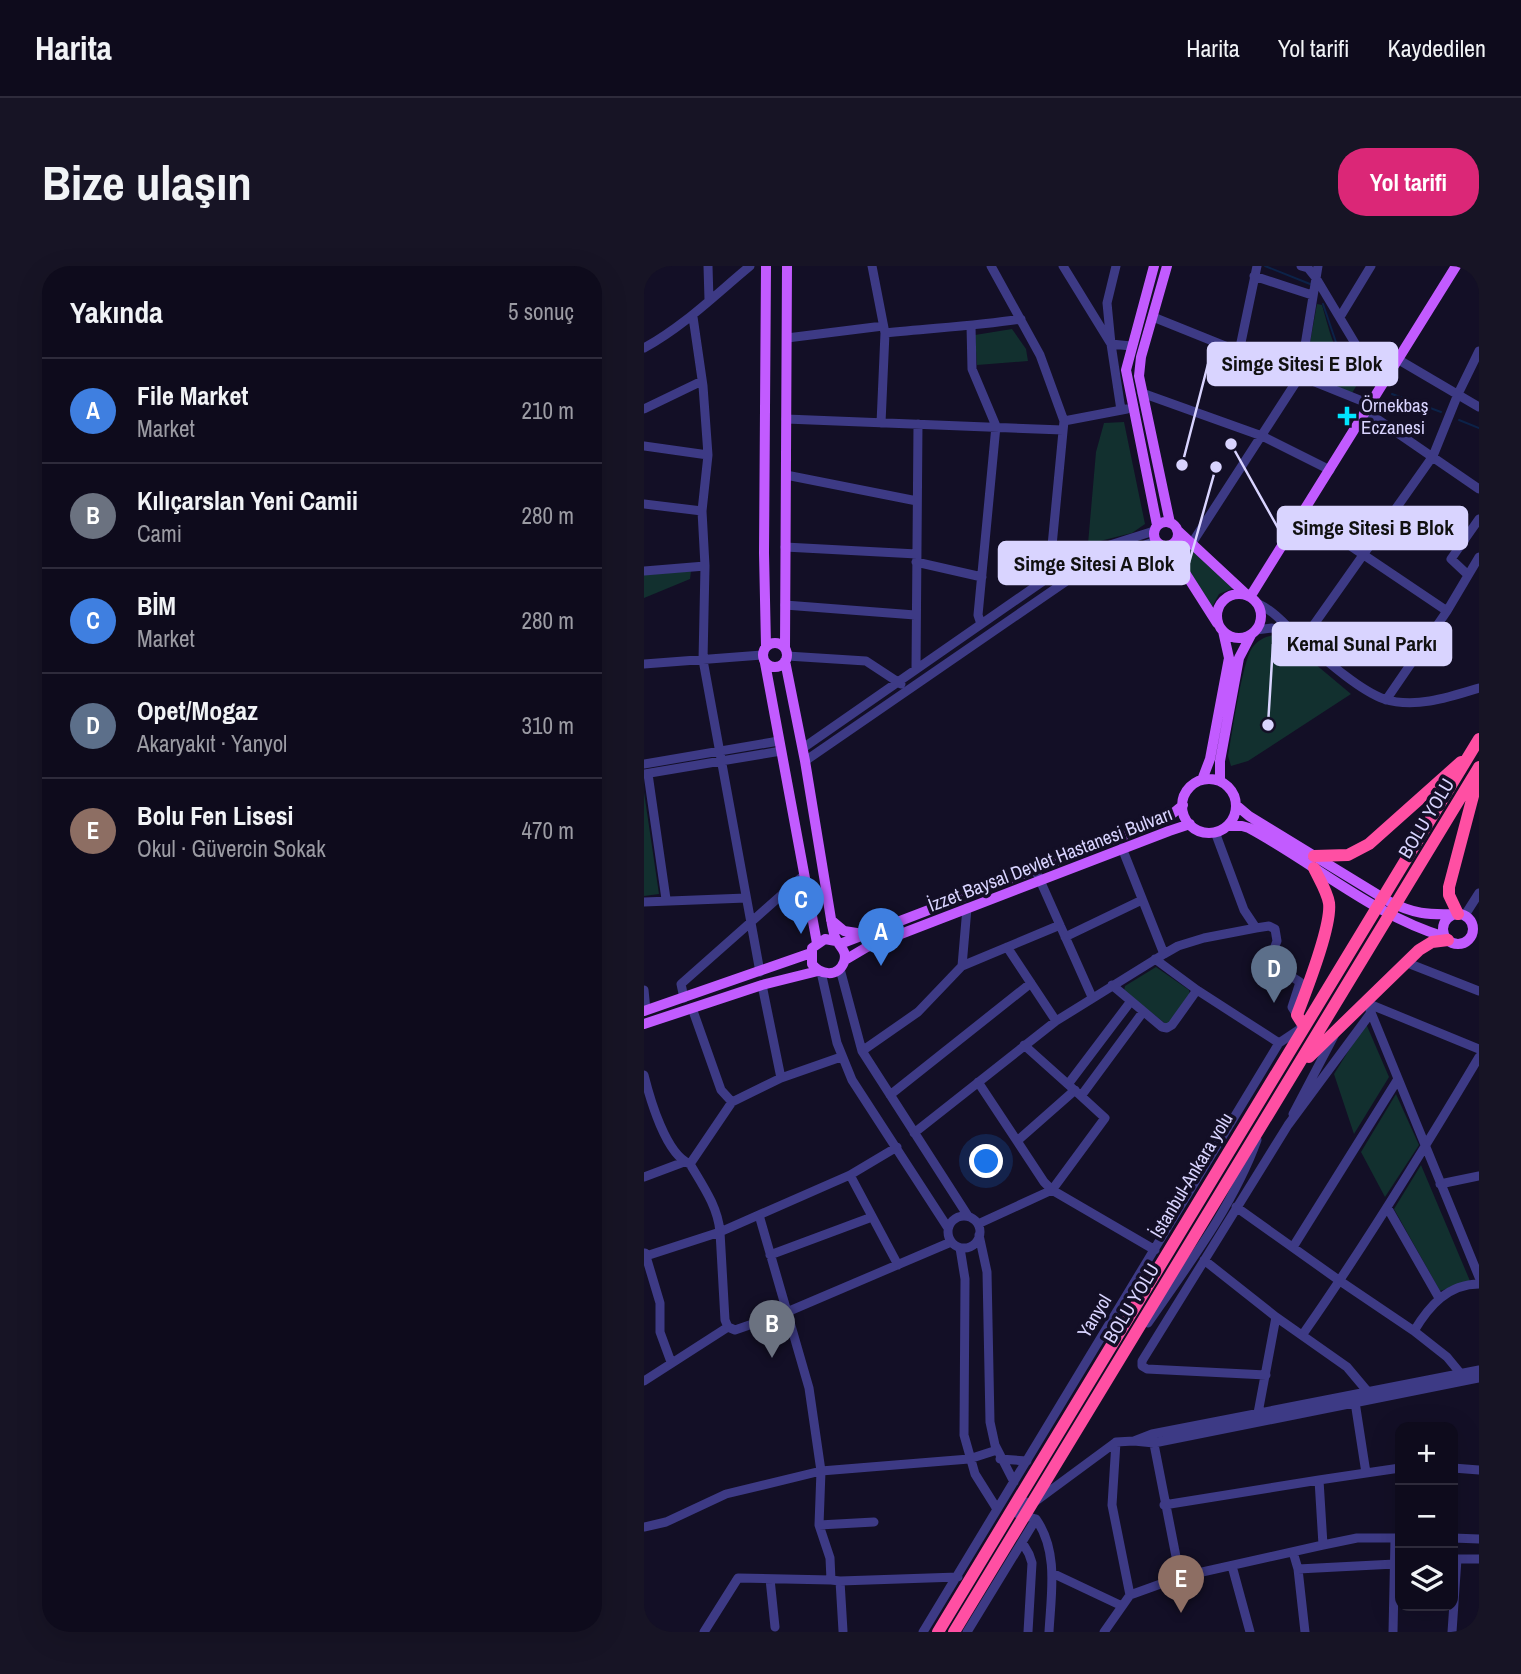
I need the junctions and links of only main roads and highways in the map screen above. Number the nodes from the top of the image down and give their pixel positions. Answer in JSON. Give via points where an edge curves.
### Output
{"nodes":[{"id":1,"x":766,"y":266,"type":"edge"},
{"id":2,"x":787,"y":266,"type":"edge"},
{"id":3,"x":1154,"y":266,"type":"edge"},
{"id":4,"x":1167,"y":266,"type":"edge"},
{"id":5,"x":1456,"y":266,"type":"edge"},
{"id":6,"x":1174,"y":526,"type":"junction"},
{"id":7,"x":1156,"y":532,"type":"junction"},
{"id":8,"x":1168,"y":545,"type":"junction"},
{"id":9,"x":1252,"y":598,"type":"junction"},
{"id":10,"x":1221,"y":628,"type":"junction"},
{"id":11,"x":1254,"y":632,"type":"junction"},
{"id":12,"x":765,"y":654,"type":"junction"},
{"id":13,"x":786,"y":655,"type":"junction"},
{"id":14,"x":1479,"y":739,"type":"edge"},
{"id":15,"x":1471,"y":752,"type":"junction"},
{"id":16,"x":1479,"y":767,"type":"edge"},
{"id":17,"x":1479,"y":772,"type":"edge"},
{"id":18,"x":1202,"y":780,"type":"junction"},
{"id":19,"x":1220,"y":781,"type":"junction"},
{"id":20,"x":1183,"y":805,"type":"junction"},
{"id":21,"x":1236,"y":805,"type":"junction"},
{"id":22,"x":1190,"y":824,"type":"junction"},
{"id":23,"x":1227,"y":826,"type":"junction"},
{"id":24,"x":1314,"y":862,"type":"junction"},
{"id":25,"x":1037,"y":874,"type":"junction"},
{"id":26,"x":1405,"y":890,"type":"joint"},
{"id":27,"x":1380,"y":916,"type":"junction"},
{"id":28,"x":1466,"y":918,"type":"edge"},
{"id":29,"x":831,"y":919,"type":"junction"},
{"id":30,"x":869,"y":934,"type":"junction"},
{"id":31,"x":1447,"y":938,"type":"junction"},
{"id":32,"x":817,"y":943,"type":"junction"},
{"id":33,"x":838,"y":943,"type":"junction"},
{"id":34,"x":1463,"y":943,"type":"junction"},
{"id":35,"x":1479,"y":946,"type":"edge"},
{"id":36,"x":811,"y":953,"type":"junction"},
{"id":37,"x":842,"y":965,"type":"junction"},
{"id":38,"x":819,"y":972,"type":"junction"},
{"id":39,"x":645,"y":1011,"type":"edge"},
{"id":40,"x":1301,"y":1020,"type":"junction"},
{"id":41,"x":644,"y":1024,"type":"edge"},
{"id":42,"x":1293,"y":1072,"type":"junction"},
{"id":43,"x":937,"y":1632,"type":"edge"},
{"id":44,"x":954,"y":1632,"type":"edge"}],
"edges":[{"from":1,"to":12,"type":"main road"},
{"from":2,"to":13,"type":"main road"},
{"from":3,"to":7,"type":"main road","via":[[1126,370]]},
{"from":4,"to":6,"type":"main road","via":[[1139,366]]},
{"from":5,"to":9,"type":"main road"},
{"from":6,"to":7,"type":"main road","via":[[1163,522]]},
{"from":6,"to":8,"type":"main road","via":[[1176,540]]},
{"from":6,"to":9,"type":"main road"},
{"from":7,"to":8,"type":"main road","via":[[1161,545]]},
{"from":8,"to":10,"type":"main road"},
{"from":9,"to":10,"type":"main road","via":[[1236,594],[1222,602],[1217,613]]},
{"from":9,"to":11,"type":"main road","via":[[1261,616]]},
{"from":10,"to":11,"type":"main road","via":[[1239,638]]},
{"from":10,"to":18,"type":"main road","via":[[1229,658]]},
{"from":11,"to":19,"type":"main road","via":[[1239,659]]},
{"from":12,"to":13,"type":"main road","via":[[776,667]]},
{"from":12,"to":13,"type":"main road","via":[[776,642]]},
{"from":12,"to":32,"type":"main road"},
{"from":13,"to":29,"type":"main road"},
{"from":14,"to":15,"type":"highway","name":"İstanbul-Ankara yolu"},
{"from":15,"to":24,"type":"highway","via":[[1369,844],[1348,855]]},
{"from":15,"to":27,"type":"highway","name":"İstanbul-Ankara yolu","via":[[1392,883]]},
{"from":16,"to":26,"type":"highway","name":"BOLU YOLU"},
{"from":17,"to":28,"type":"highway","via":[[1449,887],[1449,895]]},
{"from":18,"to":19,"type":"main road"},
{"from":18,"to":20,"type":"main road","via":[[1189,789]]},
{"from":19,"to":21,"type":"main road","via":[[1230,788]]},
{"from":20,"to":22,"type":"main road"},
{"from":20,"to":25,"type":"main road","name":"İzzet Baysal Devlet Hastanesi Bulvarı","via":[[1166,819]]},
{"from":21,"to":23,"type":"main road"},
{"from":21,"to":24,"type":"main road"},
{"from":22,"to":23,"type":"main road","via":[[1204,832]]},
{"from":22,"to":25,"type":"main road","name":"İzzet Baysal Devlet Hastanesi Bulvarı"},
{"from":23,"to":24,"type":"main road","via":[[1246,827]]},
{"from":24,"to":27,"type":"main road"},
{"from":24,"to":28,"type":"main road","via":[[1409,912]]},
{"from":24,"to":40,"type":"highway","via":[[1329,913]]},
{"from":25,"to":30,"type":"main road","name":"İzzet Baysal Devlet Hastanesi Bulvarı"},
{"from":25,"to":37,"type":"main road","name":"İzzet Baysal Devlet Hastanesi Bulvarı","via":[[967,908],[867,947]]},
{"from":26,"to":27,"type":"highway","name":"İstanbul-Ankara yolu"},
{"from":27,"to":31,"type":"main road"},
{"from":27,"to":40,"type":"highway","name":"İstanbul-Ankara yolu"},
{"from":27,"to":42,"type":"highway","name":"BOLU YOLU"},
{"from":28,"to":31,"type":"main road","via":[[1449,917],[1444,922]]},
{"from":28,"to":34,"type":"main road","via":[[1472,934]]},
{"from":29,"to":30,"type":"main road","via":[[849,933]]},
{"from":29,"to":33,"type":"main road"},
{"from":30,"to":33,"type":"main road","name":"İzzet Baysal Devlet Hastanesi Bulvarı"},
{"from":31,"to":34,"type":"main road"},
{"from":31,"to":42,"type":"highway","via":[[1428,943],[1405,962],[1368,1006]]},
{"from":32,"to":33,"type":"main road","via":[[825,939]]},
{"from":32,"to":36,"type":"main road"},
{"from":33,"to":37,"type":"main road"},
{"from":34,"to":35,"type":"main road"},
{"from":36,"to":38,"type":"main road"},
{"from":36,"to":39,"type":"main road"},
{"from":37,"to":38,"type":"main road","via":[[830,974]]},
{"from":38,"to":41,"type":"main road","via":[[762,985]]},
{"from":40,"to":43,"type":"highway","name":"İstanbul-Ankara yolu"},
{"from":42,"to":44,"type":"highway","name":"BOLU YOLU"}]}
